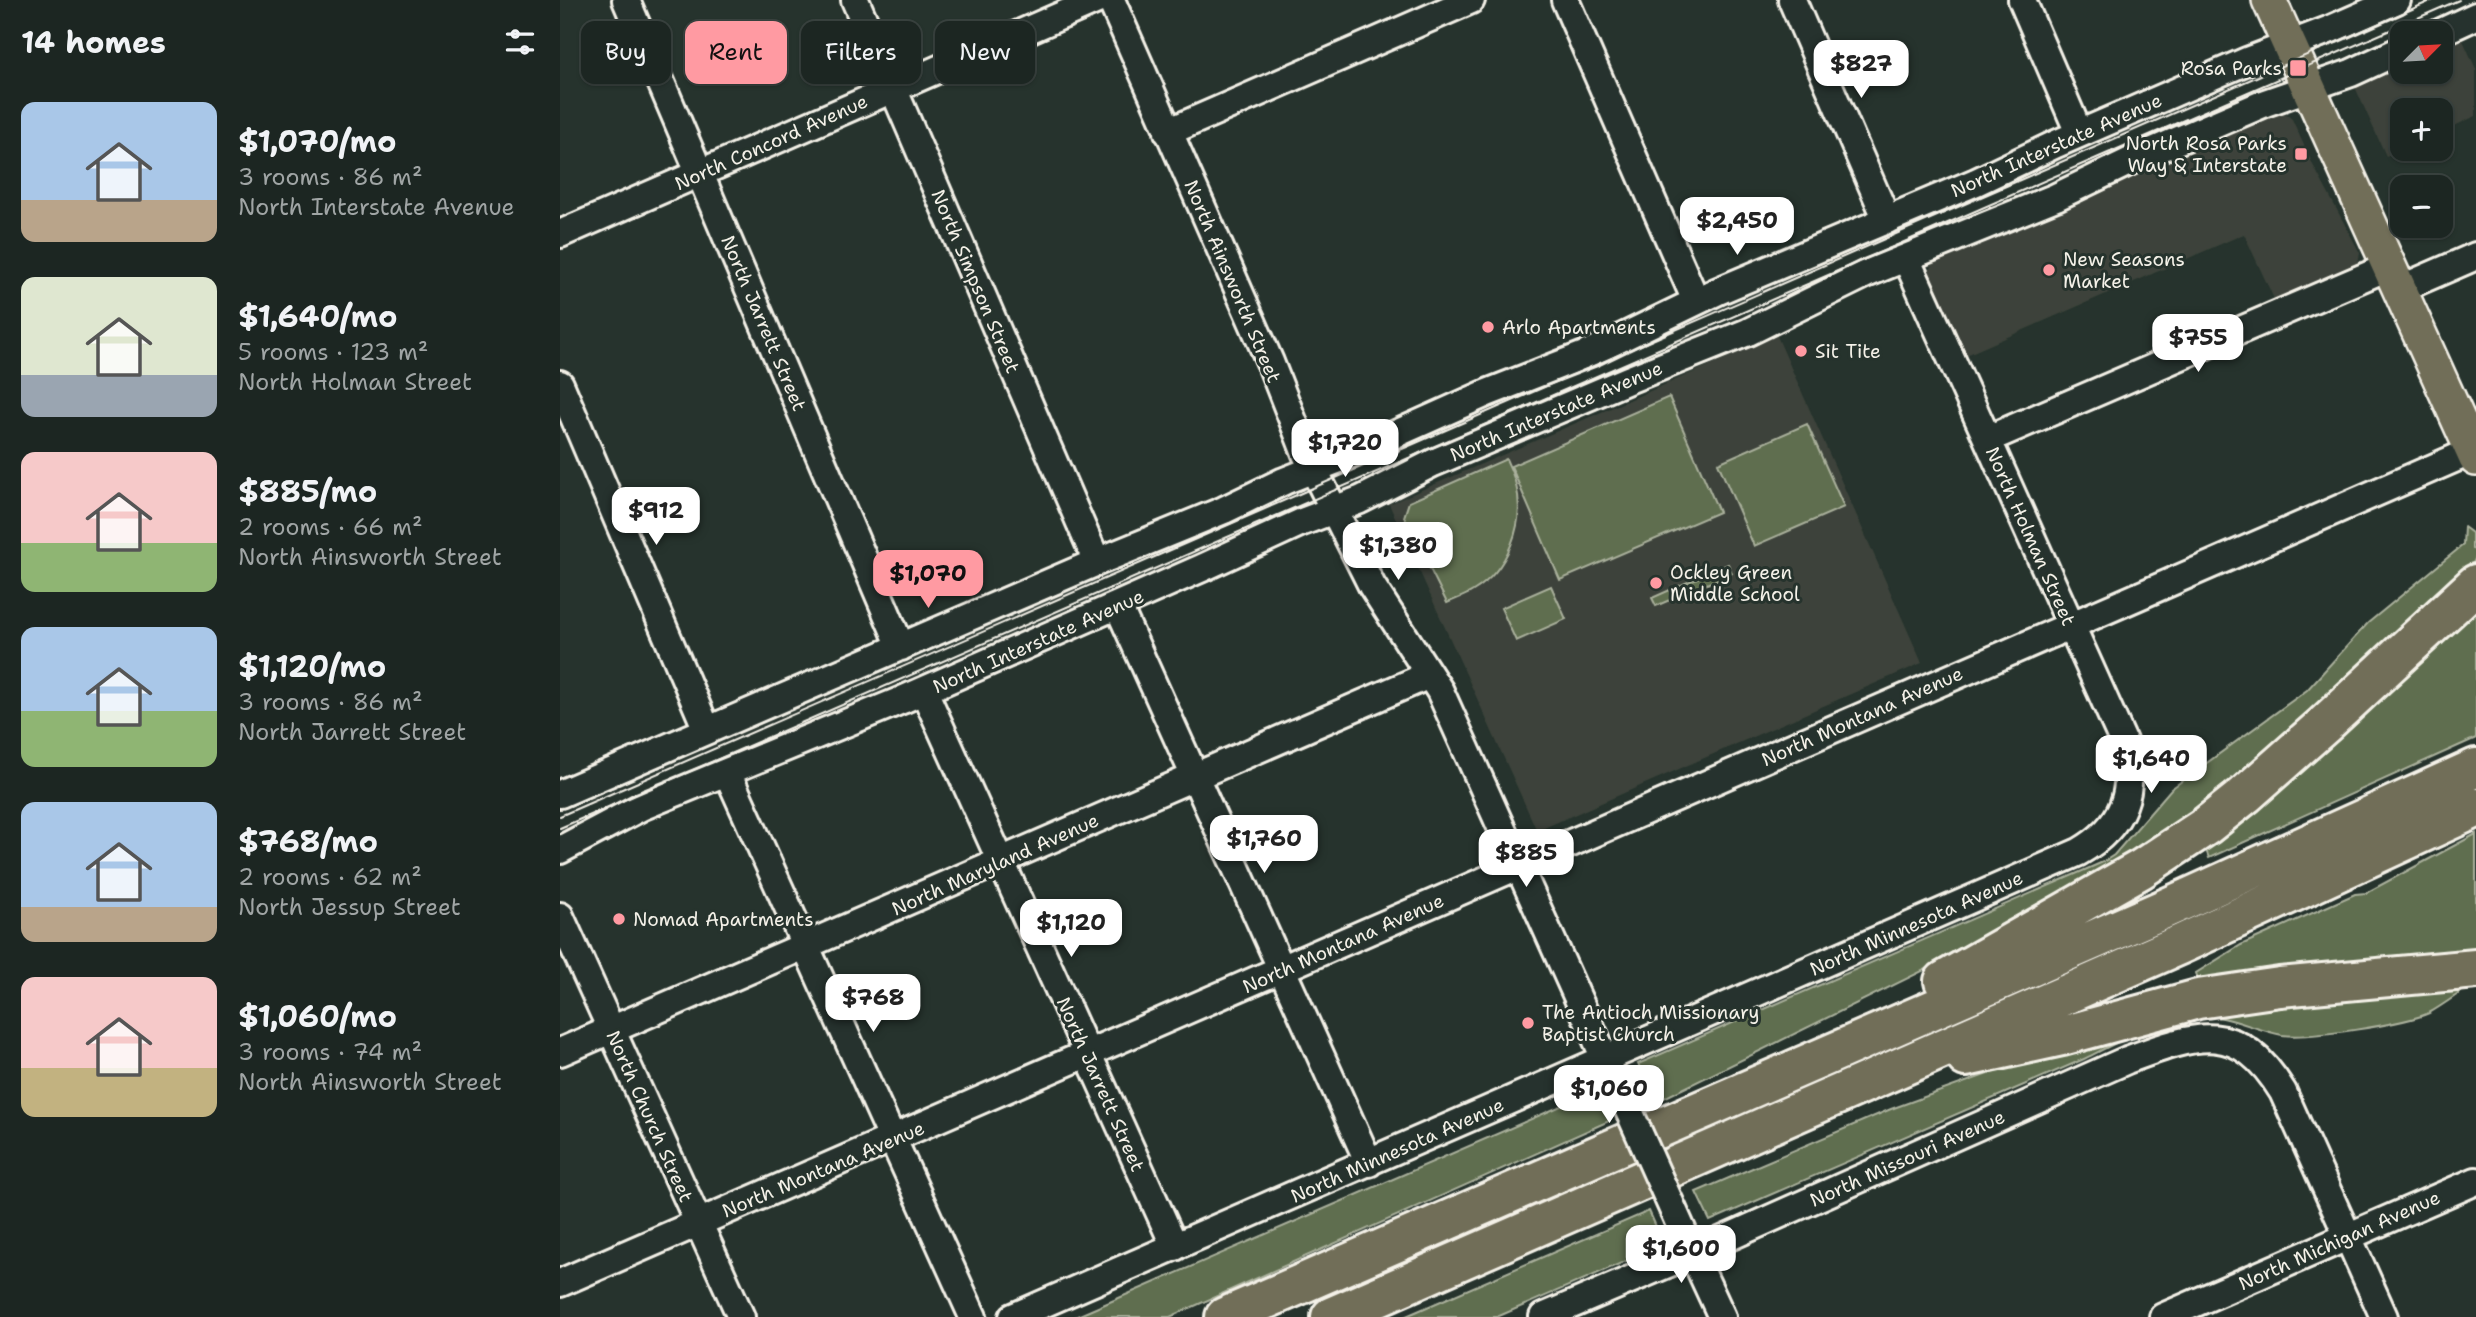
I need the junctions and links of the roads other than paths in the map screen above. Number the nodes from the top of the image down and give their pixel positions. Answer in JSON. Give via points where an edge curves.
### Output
{"nodes":[{"id":1,"x":626,"y":0,"type":"edge"},
{"id":2,"x":855,"y":0,"type":"edge"},
{"id":3,"x":1097,"y":0,"type":"edge"},
{"id":4,"x":1111,"y":0,"type":"edge"},
{"id":5,"x":1471,"y":0,"type":"edge"},
{"id":6,"x":1566,"y":0,"type":"edge"},
{"id":7,"x":1792,"y":0,"type":"edge"},
{"id":8,"x":2022,"y":0,"type":"edge"},
{"id":9,"x":2269,"y":0,"type":"edge"},
{"id":10,"x":2397,"y":0,"type":"edge"},
{"id":11,"x":2476,"y":16,"type":"edge"},
{"id":12,"x":2454,"y":26,"type":"edge"},
{"id":13,"x":2289,"y":45,"type":"junction"},
{"id":14,"x":2390,"y":55,"type":"edge"},
{"id":15,"x":2308,"y":88,"type":"junction"},
{"id":16,"x":894,"y":89,"type":"junction"},
{"id":17,"x":1168,"y":132,"type":"junction"},
{"id":18,"x":2080,"y":133,"type":"junction"},
{"id":19,"x":700,"y":173,"type":"junction"},
{"id":20,"x":1887,"y":220,"type":"junction"},
{"id":21,"x":560,"y":234,"type":"edge"},
{"id":22,"x":2476,"y":256,"type":"edge"},
{"id":23,"x":1906,"y":258,"type":"junction"},
{"id":24,"x":2395,"y":277,"type":"junction"},
{"id":25,"x":1696,"y":301,"type":"junction"},
{"id":26,"x":560,"y":384,"type":"edge"},
{"id":27,"x":1988,"y":439,"type":"junction"},
{"id":28,"x":2474,"y":455,"type":"edge"},
{"id":29,"x":1314,"y":469,"type":"junction"},
{"id":30,"x":1334,"y":509,"type":"junction"},
{"id":31,"x":1097,"y":562,"type":"junction"},
{"id":32,"x":2476,"y":584,"type":"edge"},
{"id":33,"x":1118,"y":606,"type":"junction"},
{"id":34,"x":2071,"y":625,"type":"junction"},
{"id":35,"x":901,"y":647,"type":"junction"},
{"id":36,"x":1429,"y":675,"type":"junction"},
{"id":37,"x":924,"y":691,"type":"junction"},
{"id":38,"x":708,"y":730,"type":"junction"},
{"id":39,"x":2476,"y":768,"type":"edge"},
{"id":40,"x":727,"y":772,"type":"junction"},
{"id":41,"x":1194,"y":777,"type":"junction"},
{"id":42,"x":560,"y":794,"type":"edge"},
{"id":43,"x":2476,"y":808,"type":"edge"},
{"id":44,"x":2118,"y":818,"type":"joint"},
{"id":45,"x":560,"y":849,"type":"edge"},
{"id":46,"x":1000,"y":862,"type":"junction"},
{"id":47,"x":1518,"y":867,"type":"junction"},
{"id":48,"x":560,"y":916,"type":"edge"},
{"id":49,"x":807,"y":946,"type":"junction"},
{"id":50,"x":2476,"y":969,"type":"edge"},
{"id":51,"x":1281,"y":970,"type":"junction"},
{"id":52,"x":611,"y":1030,"type":"junction"},
{"id":53,"x":560,"y":1052,"type":"edge"},
{"id":54,"x":1088,"y":1055,"type":"junction"},
{"id":55,"x":1609,"y":1067,"type":"junction"},
{"id":56,"x":1791,"y":1070,"type":"junction"},
{"id":57,"x":1886,"y":1075,"type":"junction"},
{"id":58,"x":894,"y":1139,"type":"junction"},
{"id":59,"x":1369,"y":1163,"type":"junction"},
{"id":60,"x":2476,"y":1181,"type":"edge"},
{"id":61,"x":699,"y":1223,"type":"junction"},
{"id":62,"x":2347,"y":1237,"type":"junction"},
{"id":63,"x":1688,"y":1244,"type":"junction"},
{"id":64,"x":1175,"y":1247,"type":"junction"},
{"id":65,"x":560,"y":1283,"type":"edge"},
{"id":66,"x":741,"y":1317,"type":"edge"},
{"id":67,"x":973,"y":1317,"type":"edge"},
{"id":68,"x":1013,"y":1317,"type":"edge"},
{"id":69,"x":1225,"y":1317,"type":"edge"},
{"id":70,"x":1331,"y":1317,"type":"edge"},
{"id":71,"x":1543,"y":1317,"type":"edge"},
{"id":72,"x":1722,"y":1317,"type":"edge"},
{"id":73,"x":2163,"y":1317,"type":"edge"},
{"id":74,"x":2384,"y":1317,"type":"edge"}],
"edges":[{"from":1,"to":19,"type":"street","name":"North Jarrett Street"},
{"from":2,"to":16,"type":"street","name":"North Simpson Street"},
{"from":3,"to":16,"type":"street","name":"North Concord Avenue"},
{"from":4,"to":17,"type":"street","name":"North Ainsworth Street"},
{"from":5,"to":17,"type":"street"},
{"from":6,"to":25,"type":"street"},
{"from":7,"to":20,"type":"street"},
{"from":8,"to":18,"type":"street"},
{"from":9,"to":13,"type":"main road"},
{"from":10,"to":13,"type":"street","name":"North Interstate Avenue"},
{"from":11,"to":12,"type":"street"},
{"from":13,"to":15,"type":"main road"},
{"from":13,"to":18,"type":"street","name":"North Interstate Avenue"},
{"from":14,"to":15,"type":"street","name":"North Interstate Avenue"},
{"from":15,"to":23,"type":"street","name":"North Interstate Avenue"},
{"from":15,"to":24,"type":"main road"},
{"from":16,"to":19,"type":"street","name":"North Concord Avenue"},
{"from":16,"to":31,"type":"street","name":"North Simpson Street"},
{"from":17,"to":29,"type":"street","name":"North Ainsworth Street"},
{"from":18,"to":20,"type":"street","name":"North Interstate Avenue"},
{"from":19,"to":21,"type":"street","name":"North Concord Avenue"},
{"from":19,"to":35,"type":"street","name":"North Jarrett Street"},
{"from":20,"to":25,"type":"street","name":"North Interstate Avenue"},
{"from":22,"to":24,"type":"street"},
{"from":23,"to":27,"type":"street","name":"North Holman Street"},
{"from":23,"to":30,"type":"street","name":"North Interstate Avenue","via":[[1748,332]]},
{"from":24,"to":27,"type":"street"},
{"from":24,"to":28,"type":"main road"},
{"from":25,"to":29,"type":"street","name":"North Interstate Avenue","via":[[1592,352]]},
{"from":26,"to":38,"type":"street"},
{"from":27,"to":34,"type":"street","name":"North Holman Street"},
{"from":28,"to":34,"type":"street","name":"North Montana Avenue"},
{"from":29,"to":30,"type":"street","name":"North Ainsworth Street"},
{"from":29,"to":31,"type":"street","name":"North Interstate Avenue"},
{"from":30,"to":33,"type":"street","name":"North Interstate Avenue"},
{"from":30,"to":36,"type":"street","name":"North Ainsworth Street","via":[[1372,586]]},
{"from":31,"to":35,"type":"street","name":"North Interstate Avenue"},
{"from":32,"to":56,"type":"highway","via":[[2245,796],[2206,826],[2141,869]]},
{"from":33,"to":37,"type":"street","name":"North Interstate Avenue"},
{"from":33,"to":41,"type":"street"},
{"from":34,"to":44,"type":"street","name":"North Holman Street","via":[[2128,760],[2130,780]]},
{"from":34,"to":47,"type":"street","name":"North Montana Avenue"},
{"from":35,"to":38,"type":"street","name":"North Interstate Avenue"},
{"from":36,"to":41,"type":"street","name":"North Maryland Avenue"},
{"from":36,"to":47,"type":"street","name":"North Ainsworth Street"},
{"from":37,"to":40,"type":"street","name":"North Interstate Avenue"},
{"from":37,"to":46,"type":"street","name":"North Jarrett Street"},
{"from":38,"to":42,"type":"street","name":"North Interstate Avenue"},
{"from":39,"to":56,"type":"highway"},
{"from":40,"to":45,"type":"street","name":"North Interstate Avenue","via":[[641,807]]},
{"from":40,"to":49,"type":"street"},
{"from":41,"to":46,"type":"street","name":"North Maryland Avenue"},
{"from":41,"to":51,"type":"street"},
{"from":43,"to":57,"type":"highway"},
{"from":44,"to":55,"type":"street","name":"North Minnesota Avenue","via":[[2097,842],[2079,852]]},
{"from":46,"to":49,"type":"street","name":"North Maryland Avenue"},
{"from":46,"to":54,"type":"street","name":"North Jarrett Street"},
{"from":47,"to":51,"type":"street","name":"North Montana Avenue"},
{"from":47,"to":55,"type":"street","name":"North Ainsworth Street"},
{"from":48,"to":52,"type":"street","name":"North Church Street"},
{"from":49,"to":52,"type":"street","name":"North Maryland Avenue"},
{"from":49,"to":58,"type":"street"},
{"from":50,"to":57,"type":"highway","via":[[2198,999],[2062,1036]]},
{"from":51,"to":54,"type":"street","name":"North Montana Avenue"},
{"from":51,"to":59,"type":"street"},
{"from":52,"to":53,"type":"street","name":"North Maryland Avenue"},
{"from":52,"to":61,"type":"street","name":"North Church Street"},
{"from":54,"to":58,"type":"street","name":"North Montana Avenue"},
{"from":54,"to":64,"type":"street","name":"North Jarrett Street"},
{"from":55,"to":59,"type":"street","name":"North Minnesota Avenue"},
{"from":55,"to":63,"type":"street","name":"North Ainsworth Street","bridge":true},
{"from":56,"to":69,"type":"highway"},
{"from":57,"to":70,"type":"highway"},
{"from":58,"to":61,"type":"street","name":"North Montana Avenue"},
{"from":58,"to":67,"type":"street"},
{"from":59,"to":64,"type":"street","name":"North Minnesota Avenue"},
{"from":60,"to":62,"type":"street","name":"North Michigan Avenue"},
{"from":61,"to":65,"type":"street","name":"North Montana Avenue"},
{"from":61,"to":66,"type":"street","name":"North Church Street"},
{"from":62,"to":63,"type":"street","name":"North Missouri Avenue","via":[[2270,1070],[2256,1056],[2205,1037],[2127,1060]]},
{"from":62,"to":73,"type":"street","name":"North Michigan Avenue"},
{"from":62,"to":74,"type":"street"},
{"from":63,"to":71,"type":"street","name":"North Missouri Avenue"},
{"from":63,"to":72,"type":"street","name":"North Ainsworth Street"},
{"from":64,"to":68,"type":"street","name":"North Minnesota Avenue"}]}
